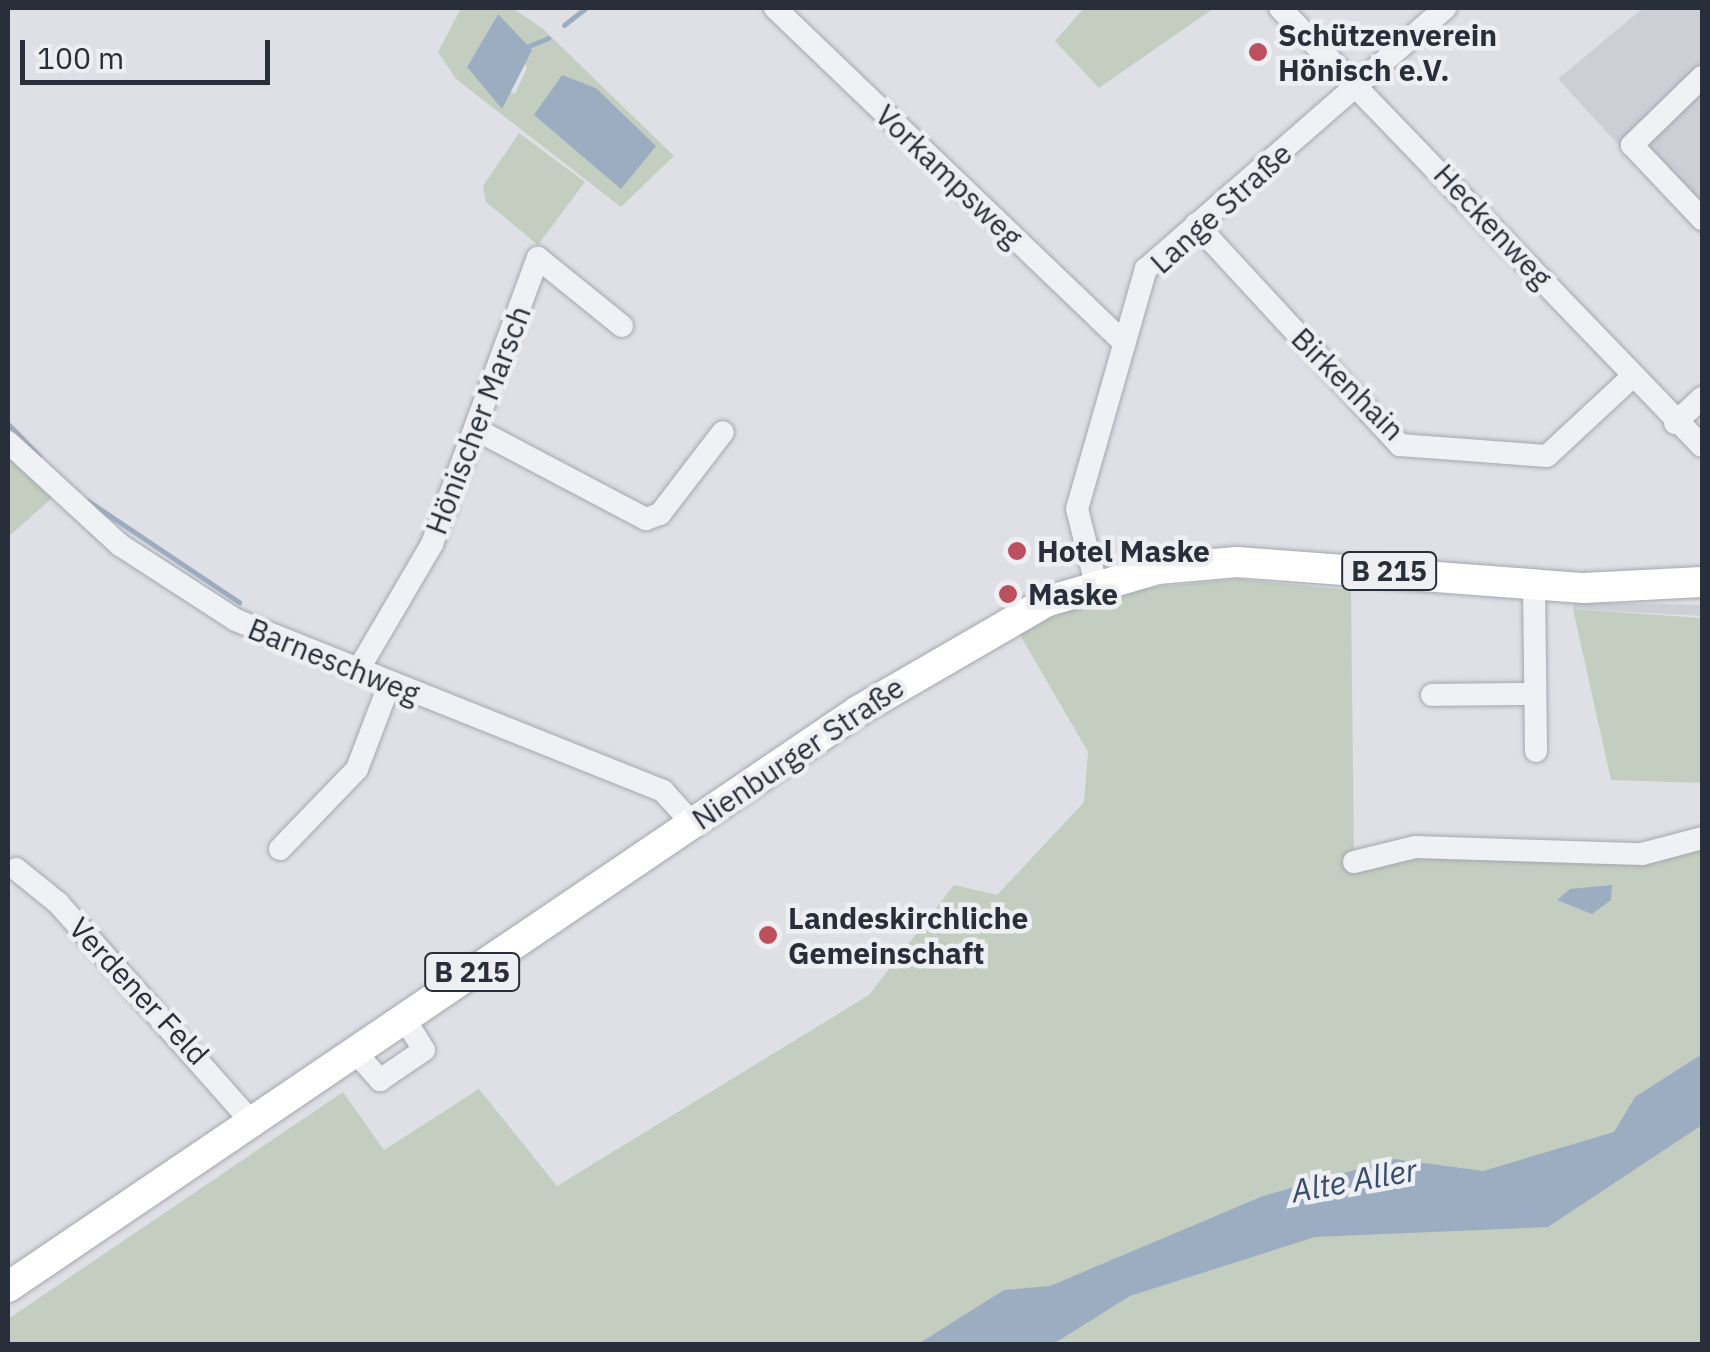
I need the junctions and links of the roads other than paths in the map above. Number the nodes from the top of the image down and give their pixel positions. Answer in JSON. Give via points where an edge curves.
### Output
{"nodes":[{"id":1,"x":1280,"y":8,"type":"edge"},
{"id":2,"x":1445,"y":8,"type":"edge"},
{"id":3,"x":788,"y":12,"type":"edge"},
{"id":4,"x":1702,"y":77,"type":"edge"},
{"id":5,"x":1362,"y":85,"type":"junction"},
{"id":6,"x":1702,"y":220,"type":"edge"},
{"id":7,"x":1196,"y":224,"type":"junction"},
{"id":8,"x":622,"y":326,"type":"dead end"},
{"id":9,"x":1124,"y":343,"type":"junction"},
{"id":10,"x":1632,"y":377,"type":"junction"},
{"id":11,"x":1702,"y":398,"type":"edge"},
{"id":12,"x":1675,"y":423,"type":"junction"},
{"id":13,"x":479,"y":431,"type":"junction"},
{"id":14,"x":723,"y":432,"type":"dead end"},
{"id":15,"x":8,"y":442,"type":"edge"},
{"id":16,"x":1702,"y":446,"type":"edge"},
{"id":17,"x":1702,"y":582,"type":"edge"},
{"id":18,"x":1096,"y":584,"type":"junction"},
{"id":19,"x":1534,"y":585,"type":"junction"},
{"id":20,"x":357,"y":672,"type":"junction"},
{"id":21,"x":390,"y":685,"type":"junction"},
{"id":22,"x":1533,"y":694,"type":"junction"},
{"id":23,"x":1432,"y":696,"type":"dead end"},
{"id":24,"x":1536,"y":751,"type":"dead end"},
{"id":25,"x":692,"y":824,"type":"junction"},
{"id":26,"x":1702,"y":838,"type":"edge"},
{"id":27,"x":280,"y":848,"type":"dead end"},
{"id":28,"x":1354,"y":862,"type":"dead end"},
{"id":29,"x":16,"y":868,"type":"dead end"},
{"id":30,"x":252,"y":1122,"type":"junction"},
{"id":31,"x":8,"y":1288,"type":"edge"}],
"edges":[{"from":1,"to":5,"type":"street","name":"Heckenweg"},
{"from":2,"to":5,"type":"street","name":"Lange Straße"},
{"from":3,"to":9,"type":"street","name":"Vorkampsweg"},
{"from":4,"to":6,"type":"street","via":[[1632,144]]},
{"from":5,"to":7,"type":"street","name":"Lange Straße"},
{"from":5,"to":10,"type":"street","name":"Heckenweg"},
{"from":7,"to":9,"type":"street","name":"Lange Straße","via":[[1146,270]]},
{"from":7,"to":10,"type":"street","name":"Birkenhain","via":[[1400,445],[1547,456]]},
{"from":8,"to":13,"type":"street","name":"Hönischer Marsch","via":[[538,258]]},
{"from":9,"to":18,"type":"street","name":"Lange Straße","via":[[1076,508]]},
{"from":10,"to":12,"type":"street","name":"Heckenweg"},
{"from":11,"to":12,"type":"street"},
{"from":12,"to":16,"type":"street","name":"Heckenweg"},
{"from":13,"to":14,"type":"street","via":[[646,519],[660,514]]},
{"from":13,"to":20,"type":"street","name":"Hönischer Marsch","via":[[432,544]]},
{"from":15,"to":20,"type":"street","name":"Barneschweg","via":[[134,555],[236,620]]},
{"from":17,"to":19,"type":"main road","name":"Nienburger Straße","number":"B 215"},
{"from":18,"to":19,"type":"main road","name":"Nienburger Straße","number":"B 215","via":[[1198,563],[1272,562]]},
{"from":18,"to":25,"type":"main road","name":"Nienburger Straße","number":"B 215","via":[[956,648]]},
{"from":19,"to":22,"type":"street"},
{"from":20,"to":21,"type":"street","name":"Barneschweg"},
{"from":21,"to":25,"type":"street","name":"Barneschweg","via":[[663,791]]},
{"from":21,"to":27,"type":"street","via":[[357,769]]},
{"from":22,"to":23,"type":"street"},
{"from":22,"to":24,"type":"street"},
{"from":25,"to":30,"type":"main road","name":"Nienburger Straße","number":"B 215"},
{"from":26,"to":28,"type":"street","via":[[1642,854],[1416,847]]},
{"from":29,"to":30,"type":"street","name":"Verdener Feld","via":[[49,894]]},
{"from":30,"to":31,"type":"main road","name":"Nienburger Straße","number":"B 215"}]}
